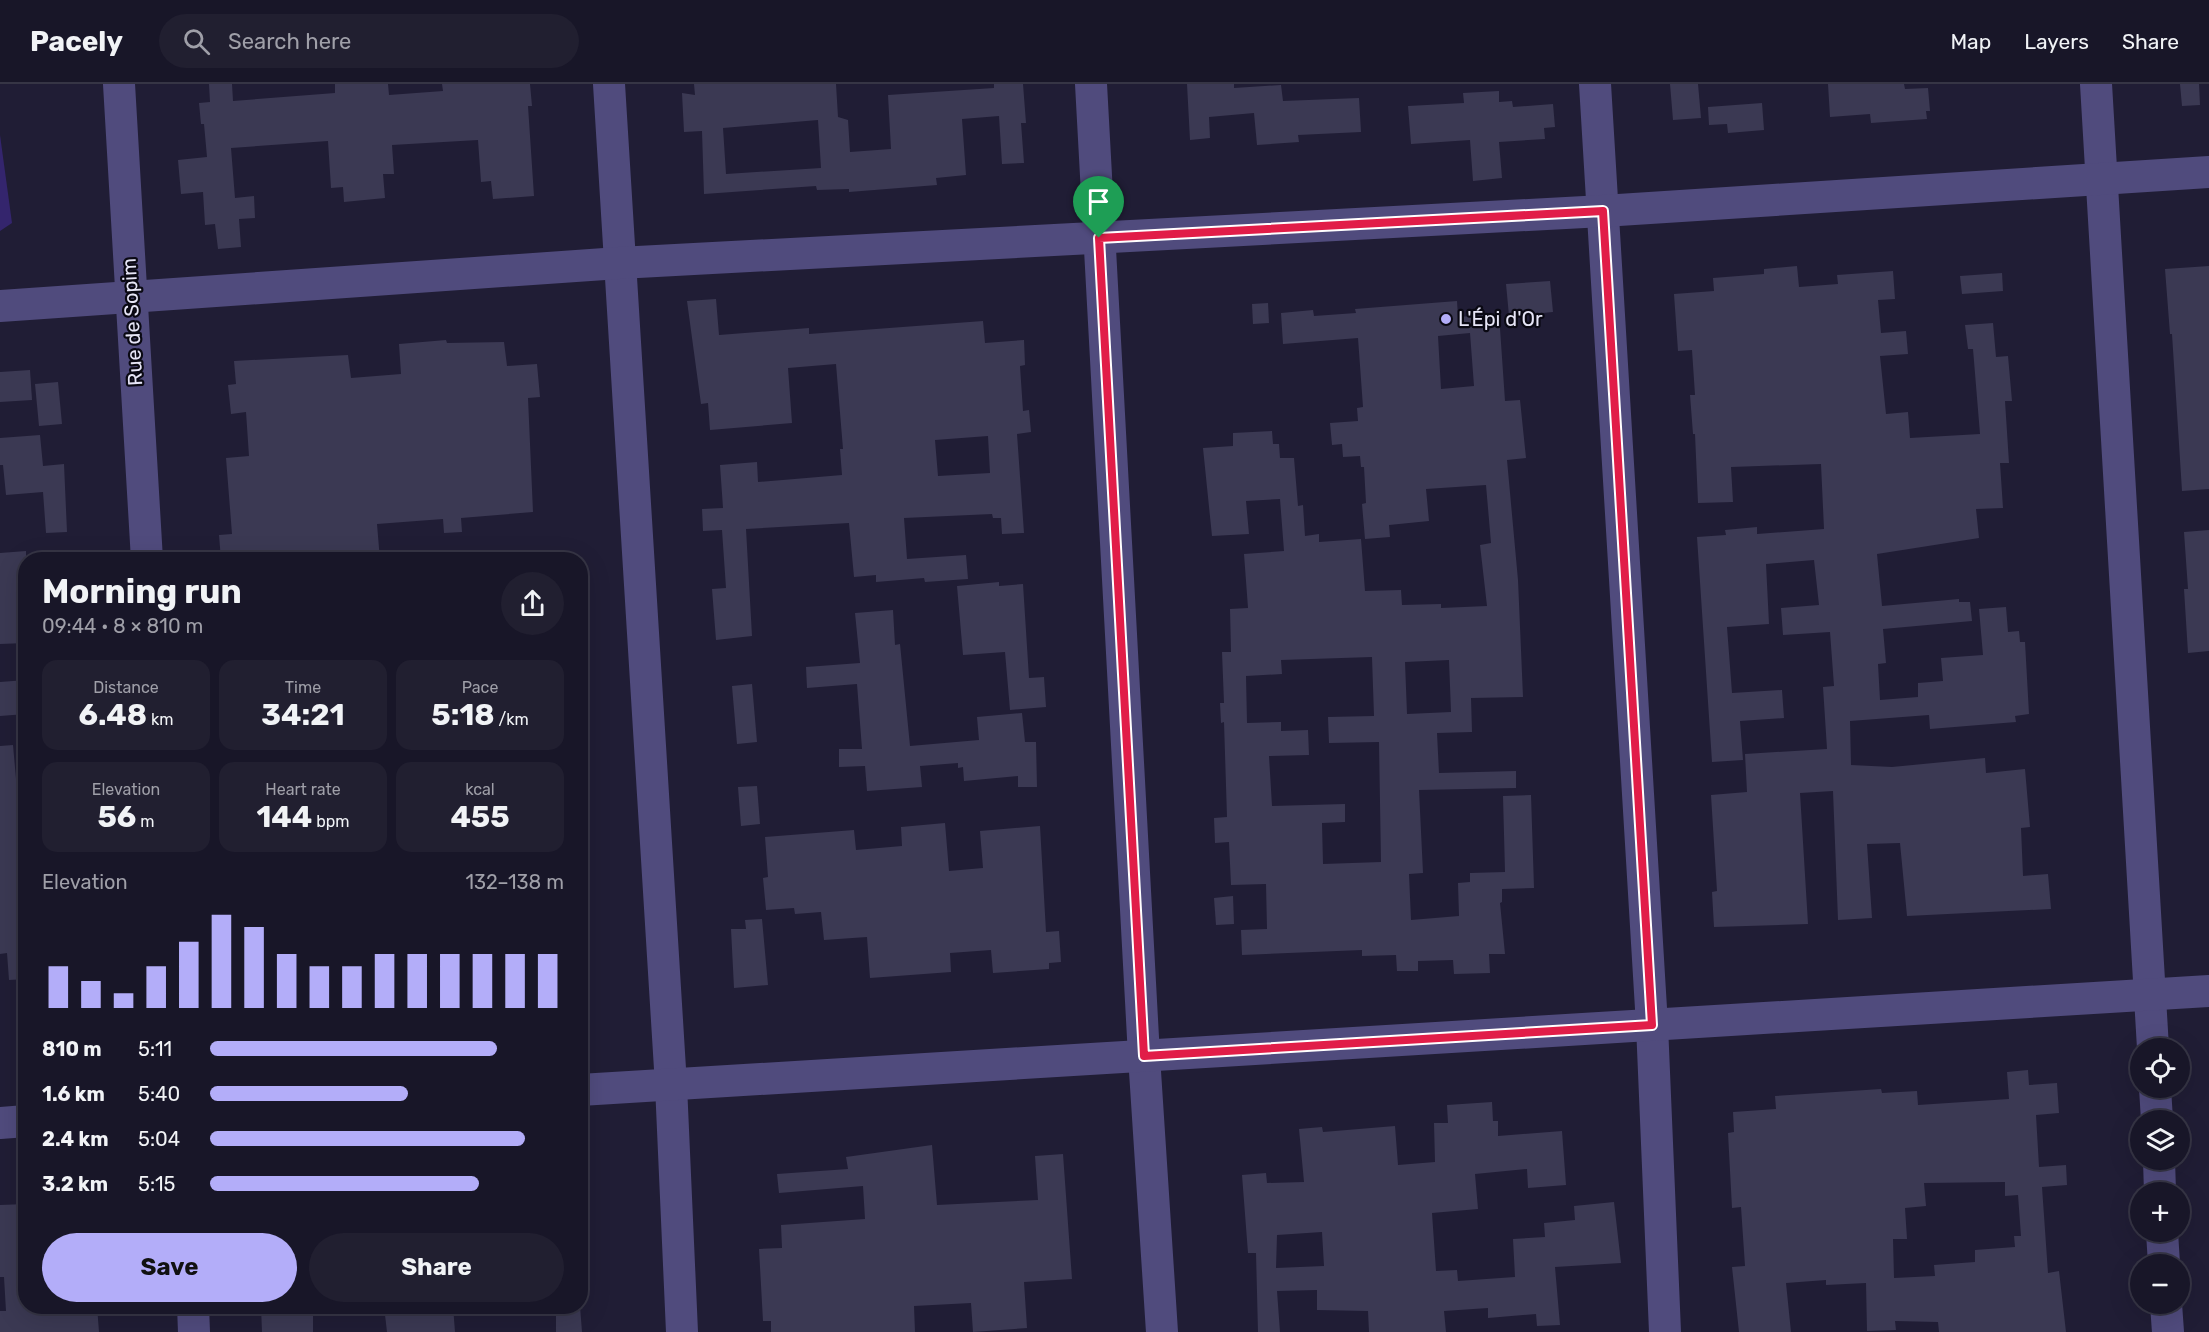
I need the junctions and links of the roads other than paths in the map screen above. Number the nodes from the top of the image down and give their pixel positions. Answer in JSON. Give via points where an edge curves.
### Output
{"nodes":[{"id":1,"x":119,"y":84,"type":"edge"},
{"id":2,"x":609,"y":84,"type":"edge"},
{"id":3,"x":1091,"y":84,"type":"edge"},
{"id":4,"x":1595,"y":84,"type":"edge"},
{"id":5,"x":2096,"y":84,"type":"edge"},
{"id":6,"x":2209,"y":172,"type":"edge"},
{"id":7,"x":2103,"y":180,"type":"junction"},
{"id":8,"x":1603,"y":211,"type":"junction"},
{"id":9,"x":1099,"y":238,"type":"junction"},
{"id":10,"x":619,"y":263,"type":"junction"},
{"id":11,"x":131,"y":299,"type":"junction"},
{"id":12,"x":0,"y":306,"type":"edge"},
{"id":13,"x":147,"y":552,"type":"edge"},
{"id":14,"x":2209,"y":991,"type":"edge"},
{"id":15,"x":2150,"y":994,"type":"junction"},
{"id":16,"x":1652,"y":1025,"type":"junction"},
{"id":17,"x":2152,"y":1038,"type":"edge"},
{"id":18,"x":1144,"y":1056,"type":"junction"},
{"id":19,"x":672,"y":1085,"type":"junction"},
{"id":20,"x":588,"y":1090,"type":"edge"},
{"id":21,"x":18,"y":1122,"type":"edge"},
{"id":22,"x":0,"y":1123,"type":"edge"},
{"id":23,"x":193,"y":1314,"type":"edge"},
{"id":24,"x":2167,"y":1314,"type":"edge"},
{"id":25,"x":194,"y":1332,"type":"edge"},
{"id":26,"x":682,"y":1332,"type":"edge"},
{"id":27,"x":1162,"y":1332,"type":"edge"},
{"id":28,"x":1665,"y":1332,"type":"edge"},
{"id":29,"x":2168,"y":1332,"type":"edge"}],
"edges":[{"from":1,"to":11,"type":"street","name":"Rue de Sopim"},
{"from":2,"to":10,"type":"street"},
{"from":3,"to":9,"type":"street"},
{"from":4,"to":8,"type":"street"},
{"from":5,"to":7,"type":"street"},
{"from":6,"to":7,"type":"street"},
{"from":7,"to":8,"type":"street"},
{"from":7,"to":15,"type":"street"},
{"from":8,"to":9,"type":"street"},
{"from":8,"to":16,"type":"street"},
{"from":9,"to":10,"type":"street"},
{"from":9,"to":18,"type":"street"},
{"from":10,"to":11,"type":"street"},
{"from":10,"to":19,"type":"street"},
{"from":11,"to":12,"type":"street"},
{"from":11,"to":13,"type":"street","name":"Rue de Sopim"},
{"from":14,"to":15,"type":"street"},
{"from":15,"to":16,"type":"street"},
{"from":15,"to":17,"type":"street"},
{"from":16,"to":18,"type":"street"},
{"from":16,"to":28,"type":"street"},
{"from":18,"to":19,"type":"street"},
{"from":18,"to":27,"type":"street"},
{"from":19,"to":20,"type":"street"},
{"from":19,"to":26,"type":"street"},
{"from":21,"to":22,"type":"street"},
{"from":23,"to":25,"type":"street"},
{"from":24,"to":29,"type":"street"}]}
